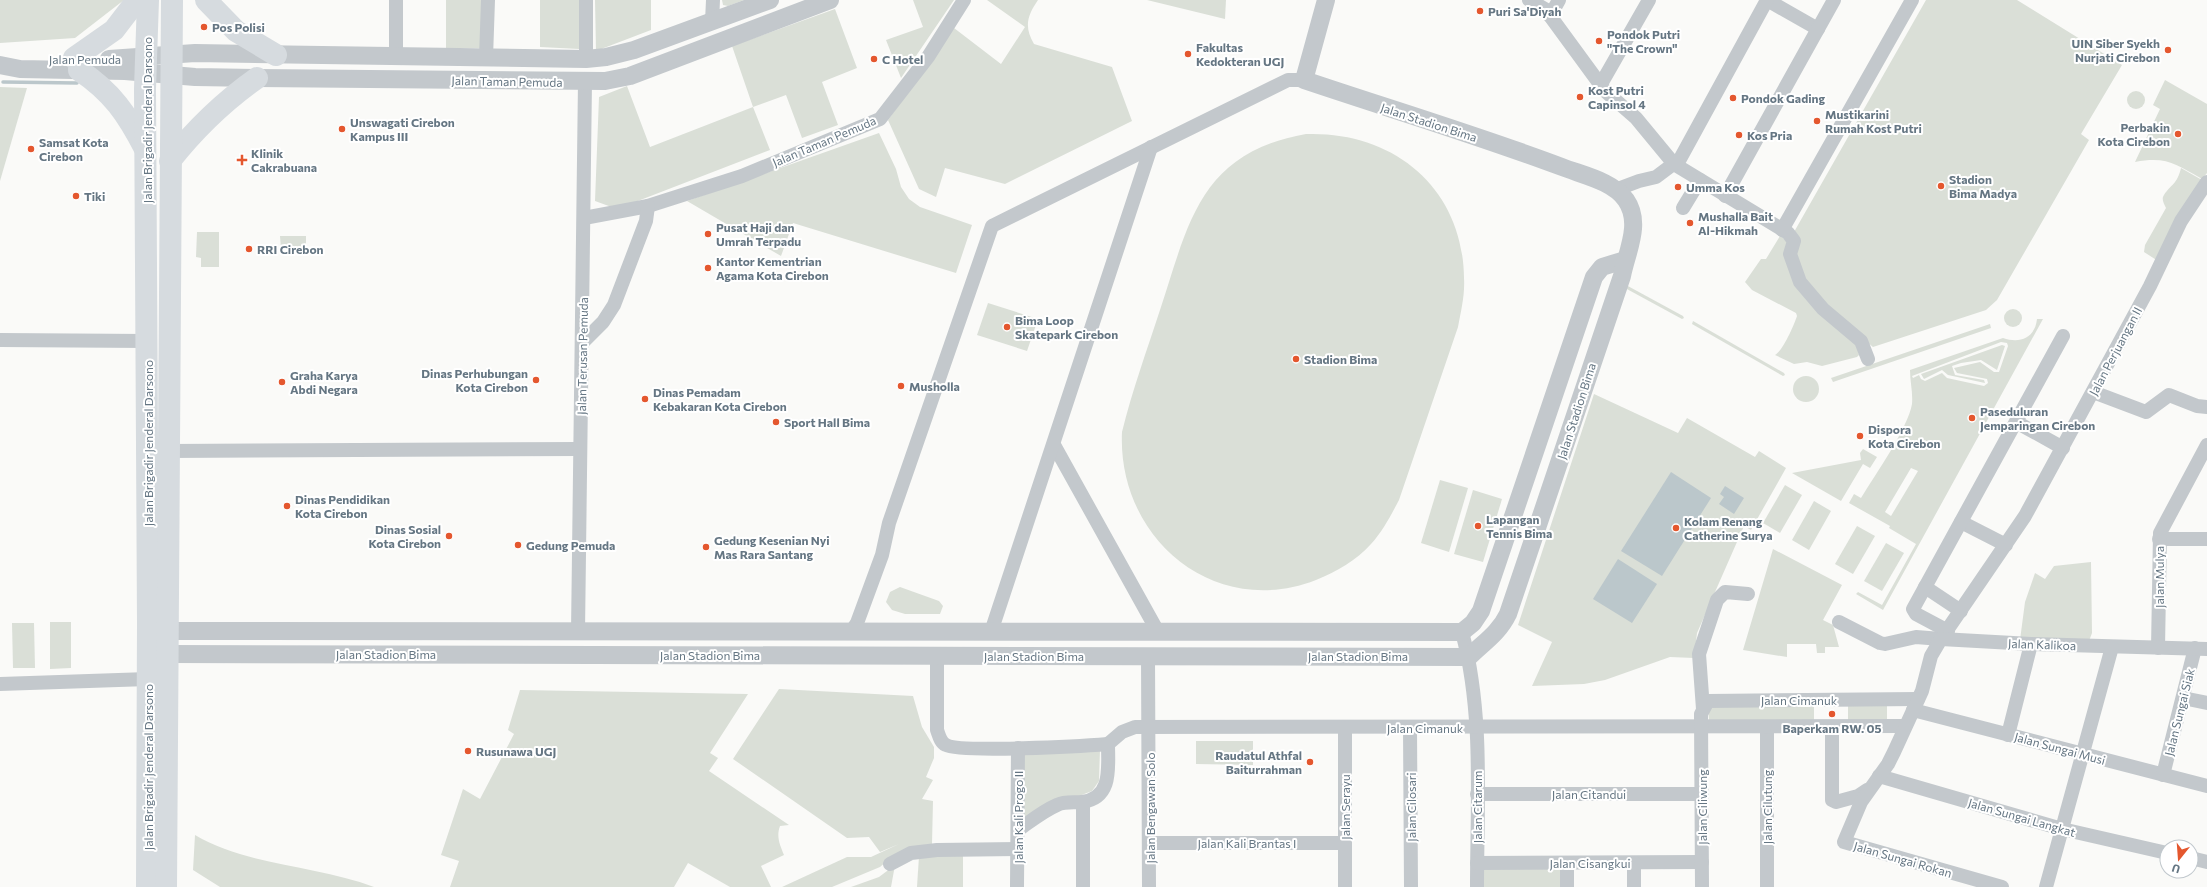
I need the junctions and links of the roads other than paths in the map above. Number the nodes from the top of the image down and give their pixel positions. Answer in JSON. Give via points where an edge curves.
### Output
{"nodes":[{"id":1,"x":137,"y":0,"type":"edge"},
{"id":2,"x":148,"y":0,"type":"edge"},
{"id":3,"x":172,"y":0,"type":"edge"},
{"id":4,"x":206,"y":0,"type":"edge"},
{"id":5,"x":396,"y":0,"type":"edge"},
{"id":6,"x":488,"y":0,"type":"edge"},
{"id":7,"x":586,"y":0,"type":"edge"},
{"id":8,"x":714,"y":0,"type":"edge"},
{"id":9,"x":770,"y":0,"type":"edge"},
{"id":10,"x":830,"y":0,"type":"edge"},
{"id":11,"x":964,"y":0,"type":"edge"},
{"id":12,"x":1326,"y":0,"type":"edge"},
{"id":13,"x":1529,"y":0,"type":"edge"},
{"id":14,"x":1559,"y":0,"type":"edge"},
{"id":15,"x":1649,"y":0,"type":"edge"},
{"id":16,"x":1767,"y":0,"type":"edge"},
{"id":17,"x":1834,"y":0,"type":"edge"},
{"id":18,"x":1912,"y":0,"type":"edge"},
{"id":19,"x":1550,"y":16,"type":"junction"},
{"id":20,"x":712,"y":22,"type":"junction"},
{"id":21,"x":1818,"y":29,"type":"junction"},
{"id":22,"x":276,"y":55,"type":"junction"},
{"id":23,"x":400,"y":57,"type":"junction"},
{"id":24,"x":486,"y":58,"type":"junction"},
{"id":25,"x":551,"y":58,"type":"junction"},
{"id":26,"x":586,"y":59,"type":"junction"},
{"id":27,"x":0,"y":62,"type":"edge"},
{"id":28,"x":77,"y":64,"type":"junction"},
{"id":29,"x":0,"y":65,"type":"edge"},
{"id":30,"x":146,"y":65,"type":"junction"},
{"id":31,"x":171,"y":65,"type":"junction"},
{"id":32,"x":257,"y":78,"type":"junction"},
{"id":33,"x":404,"y":80,"type":"junction"},
{"id":34,"x":1304,"y":80,"type":"junction"},
{"id":35,"x":551,"y":81,"type":"junction"},
{"id":36,"x":586,"y":81,"type":"junction"},
{"id":37,"x":1601,"y":84,"type":"junction"},
{"id":38,"x":1151,"y":147,"type":"junction"},
{"id":39,"x":147,"y":152,"type":"junction"},
{"id":40,"x":170,"y":161,"type":"junction"},
{"id":41,"x":1674,"y":164,"type":"junction"},
{"id":42,"x":1700,"y":180,"type":"junction"},
{"id":43,"x":2207,"y":182,"type":"edge"},
{"id":44,"x":1615,"y":190,"type":"junction"},
{"id":45,"x":1725,"y":196,"type":"junction"},
{"id":46,"x":648,"y":206,"type":"junction"},
{"id":47,"x":1683,"y":208,"type":"dead end"},
{"id":48,"x":584,"y":218,"type":"junction"},
{"id":49,"x":1782,"y":230,"type":"junction"},
{"id":50,"x":1623,"y":268,"type":"junction"},
{"id":51,"x":147,"y":301,"type":"junction"},
{"id":52,"x":169,"y":302,"type":"junction"},
{"id":53,"x":2063,"y":336,"type":"dead end"},
{"id":54,"x":0,"y":340,"type":"edge"},
{"id":55,"x":148,"y":341,"type":"junction"},
{"id":56,"x":582,"y":343,"type":"junction"},
{"id":57,"x":1868,"y":359,"type":"dead end"},
{"id":58,"x":2093,"y":392,"type":"junction"},
{"id":59,"x":2207,"y":407,"type":"edge"},
{"id":60,"x":2016,"y":422,"type":"junction"},
{"id":61,"x":1054,"y":445,"type":"junction"},
{"id":62,"x":2207,"y":445,"type":"edge"},
{"id":63,"x":2063,"y":448,"type":"junction"},
{"id":64,"x":580,"y":449,"type":"junction"},
{"id":65,"x":169,"y":451,"type":"junction"},
{"id":66,"x":1959,"y":526,"type":"junction"},
{"id":67,"x":2159,"y":539,"type":"junction"},
{"id":68,"x":2207,"y":539,"type":"edge"},
{"id":69,"x":2003,"y":550,"type":"junction"},
{"id":70,"x":1925,"y":587,"type":"junction"},
{"id":71,"x":1748,"y":594,"type":"dead end"},
{"id":72,"x":1961,"y":611,"type":"junction"},
{"id":73,"x":1839,"y":622,"type":"dead end"},
{"id":74,"x":168,"y":631,"type":"junction"},
{"id":75,"x":578,"y":632,"type":"junction"},
{"id":76,"x":851,"y":632,"type":"junction"},
{"id":77,"x":991,"y":632,"type":"junction"},
{"id":78,"x":1158,"y":632,"type":"junction"},
{"id":79,"x":1462,"y":632,"type":"junction"},
{"id":80,"x":1945,"y":635,"type":"junction"},
{"id":81,"x":2032,"y":644,"type":"junction"},
{"id":82,"x":2112,"y":647,"type":"junction"},
{"id":83,"x":2158,"y":648,"type":"junction"},
{"id":84,"x":2201,"y":648,"type":"edge"},
{"id":85,"x":167,"y":654,"type":"junction"},
{"id":86,"x":578,"y":655,"type":"junction"},
{"id":87,"x":850,"y":656,"type":"junction"},
{"id":88,"x":937,"y":656,"type":"junction"},
{"id":89,"x":992,"y":656,"type":"junction"},
{"id":90,"x":1148,"y":656,"type":"junction"},
{"id":91,"x":1174,"y":656,"type":"junction"},
{"id":92,"x":1469,"y":656,"type":"junction"},
{"id":93,"x":148,"y":679,"type":"junction"},
{"id":94,"x":0,"y":684,"type":"edge"},
{"id":95,"x":2183,"y":698,"type":"junction"},
{"id":96,"x":2207,"y":703,"type":"edge"},
{"id":97,"x":1915,"y":705,"type":"junction"},
{"id":98,"x":1703,"y":709,"type":"junction"},
{"id":99,"x":1905,"y":726,"type":"junction"},
{"id":100,"x":1767,"y":727,"type":"junction"},
{"id":101,"x":1832,"y":727,"type":"junction"},
{"id":102,"x":1150,"y":728,"type":"junction"},
{"id":103,"x":1345,"y":728,"type":"junction"},
{"id":104,"x":1410,"y":728,"type":"junction"},
{"id":105,"x":1477,"y":728,"type":"junction"},
{"id":106,"x":1701,"y":728,"type":"junction"},
{"id":107,"x":2008,"y":735,"type":"junction"},
{"id":108,"x":1108,"y":744,"type":"junction"},
{"id":109,"x":1018,"y":748,"type":"junction"},
{"id":110,"x":2083,"y":754,"type":"junction"},
{"id":111,"x":2163,"y":775,"type":"junction"},
{"id":112,"x":1879,"y":776,"type":"junction"},
{"id":113,"x":2207,"y":786,"type":"edge"},
{"id":114,"x":1867,"y":790,"type":"junction"},
{"id":115,"x":1477,"y":794,"type":"junction"},
{"id":116,"x":1702,"y":794,"type":"junction"},
{"id":117,"x":1083,"y":802,"type":"junction"},
{"id":118,"x":2062,"y":829,"type":"junction"},
{"id":119,"x":1018,"y":830,"type":"junction"},
{"id":120,"x":1150,"y":843,"type":"junction"},
{"id":121,"x":1345,"y":843,"type":"junction"},
{"id":122,"x":1017,"y":848,"type":"junction"},
{"id":123,"x":2159,"y":851,"type":"edge"},
{"id":124,"x":1702,"y":862,"type":"junction"},
{"id":125,"x":1477,"y":863,"type":"junction"},
{"id":126,"x":1567,"y":863,"type":"junction"},
{"id":127,"x":1634,"y":863,"type":"junction"},
{"id":128,"x":890,"y":864,"type":"dead end"},
{"id":129,"x":147,"y":887,"type":"edge"},
{"id":130,"x":166,"y":887,"type":"edge"},
{"id":131,"x":1017,"y":887,"type":"edge"},
{"id":132,"x":1083,"y":887,"type":"edge"},
{"id":133,"x":1149,"y":887,"type":"edge"},
{"id":134,"x":1345,"y":887,"type":"edge"},
{"id":135,"x":1411,"y":887,"type":"edge"},
{"id":136,"x":1477,"y":887,"type":"edge"},
{"id":137,"x":1567,"y":887,"type":"edge"},
{"id":138,"x":1634,"y":887,"type":"edge"},
{"id":139,"x":1702,"y":887,"type":"edge"},
{"id":140,"x":1767,"y":887,"type":"edge"},
{"id":141,"x":2002,"y":887,"type":"edge"},
{"id":142,"x":2046,"y":887,"type":"edge"}],
"edges":[{"from":1,"to":28,"type":"highway","via":[[114,30]]},
{"from":2,"to":30,"type":"highway","name":"Jalan Brigadir Jenderal Darsono"},
{"from":3,"to":31,"type":"highway","name":"Jalan Brigadir Jenderal Darsono"},
{"from":4,"to":22,"type":"highway","via":[[236,31]]},
{"from":5,"to":23,"type":"street"},
{"from":6,"to":24,"type":"street"},
{"from":7,"to":26,"type":"street"},
{"from":8,"to":20,"type":"street"},
{"from":9,"to":20,"type":"street","name":"Jalan Taman Pemuda"},
{"from":10,"to":36,"type":"street","name":"Jalan Taman Pemuda","via":[[630,76],[605,81]]},
{"from":11,"to":46,"type":"street","name":"Jalan Taman Pemuda","via":[[928,57],[880,119],[742,176]]},
{"from":12,"to":34,"type":"street"},
{"from":13,"to":19,"type":"street","via":[[1545,9]]},
{"from":14,"to":19,"type":"street"},
{"from":15,"to":37,"type":"street"},
{"from":16,"to":21,"type":"street"},
{"from":16,"to":41,"type":"street","via":[[1680,159]]},
{"from":17,"to":21,"type":"street"},
{"from":18,"to":49,"type":"street"},
{"from":19,"to":37,"type":"street"},
{"from":20,"to":26,"type":"street","name":"Jalan Taman Pemuda","via":[[634,50]]},
{"from":21,"to":45,"type":"street"},
{"from":22,"to":23,"type":"street","name":"Jalan Taman Pemuda"},
{"from":22,"to":31,"type":"street","name":"Jalan Taman Pemuda","via":[[195,53]]},
{"from":23,"to":24,"type":"street","name":"Jalan Taman Pemuda"},
{"from":23,"to":33,"type":"street"},
{"from":24,"to":25,"type":"street","name":"Jalan Taman Pemuda"},
{"from":25,"to":26,"type":"street","name":"Jalan Taman Pemuda"},
{"from":25,"to":35,"type":"street"},
{"from":26,"to":36,"type":"street"},
{"from":27,"to":28,"type":"street","name":"Jalan Pemuda","via":[[20,58]]},
{"from":28,"to":29,"type":"street","name":"Jalan Pemuda","via":[[20,69]]},
{"from":28,"to":30,"type":"street","name":"Jalan Pemuda"},
{"from":28,"to":39,"type":"highway","via":[[115,99]]},
{"from":30,"to":31,"type":"street","name":"Jalan Pemuda"},
{"from":30,"to":39,"type":"highway","name":"Jalan Brigadir Jenderal Darsono"},
{"from":31,"to":32,"type":"street","name":"Jalan Taman Pemuda"},
{"from":31,"to":40,"type":"highway","name":"Jalan Brigadir Jenderal Darsono"},
{"from":32,"to":33,"type":"street","name":"Jalan Taman Pemuda"},
{"from":32,"to":40,"type":"highway","via":[[212,113]]},
{"from":33,"to":35,"type":"street","name":"Jalan Taman Pemuda"},
{"from":34,"to":38,"type":"street","via":[[1288,80]]},
{"from":34,"to":44,"type":"street","name":"Jalan Stadion Bima","via":[[1528,154]]},
{"from":35,"to":36,"type":"street","name":"Jalan Taman Pemuda"},
{"from":36,"to":48,"type":"street","name":"Jalan Terusan Pemuda"},
{"from":37,"to":41,"type":"street","via":[[1605,91],[1636,118]]},
{"from":38,"to":61,"type":"street"},
{"from":38,"to":76,"type":"street","via":[[992,226],[889,523],[882,555],[857,624]]},
{"from":39,"to":51,"type":"highway","name":"Jalan Brigadir Jenderal Darsono"},
{"from":40,"to":52,"type":"highway","name":"Jalan Brigadir Jenderal Darsono"},
{"from":41,"to":42,"type":"street"},
{"from":41,"to":44,"type":"street","via":[[1656,177],[1639,180]]},
{"from":42,"to":45,"type":"street"},
{"from":42,"to":47,"type":"street"},
{"from":43,"to":58,"type":"street","name":"Jalan Perjuangan II","via":[[2181,221],[2150,286]]},
{"from":44,"to":50,"type":"street","name":"Jalan Stadion Bima","via":[[1626,200],[1634,220]]},
{"from":45,"to":49,"type":"street"},
{"from":46,"to":48,"type":"street","name":"Jalan Taman Pemuda"},
{"from":46,"to":56,"type":"street","via":[[646,221],[614,305],[603,322]]},
{"from":48,"to":56,"type":"street","name":"Jalan Terusan Pemuda"},
{"from":49,"to":57,"type":"street","via":[[1794,240],[1790,254],[1800,282],[1823,309],[1861,341]]},
{"from":50,"to":79,"type":"street","name":"Jalan Stadion Bima","via":[[1602,267],[1594,277],[1481,611],[1473,623]]},
{"from":50,"to":92,"type":"street","name":"Jalan Stadion Bima","via":[[1508,614],[1490,639]]},
{"from":51,"to":52,"type":"highway"},
{"from":51,"to":55,"type":"highway","name":"Jalan Brigadir Jenderal Darsono"},
{"from":52,"to":65,"type":"highway","name":"Jalan Brigadir Jenderal Darsono"},
{"from":53,"to":60,"type":"street"},
{"from":54,"to":55,"type":"street"},
{"from":55,"to":93,"type":"highway","name":"Jalan Brigadir Jenderal Darsono"},
{"from":56,"to":64,"type":"street","name":"Jalan Terusan Pemuda"},
{"from":58,"to":59,"type":"street","via":[[2146,412],[2169,395],[2197,406]]},
{"from":58,"to":63,"type":"street","name":"Jalan Perjuangan II"},
{"from":60,"to":63,"type":"street"},
{"from":60,"to":66,"type":"street"},
{"from":61,"to":77,"type":"street"},
{"from":61,"to":78,"type":"street"},
{"from":62,"to":67,"type":"street","name":"Jalan Mulya","via":[[2177,497]]},
{"from":63,"to":69,"type":"street","name":"Jalan Perjuangan II"},
{"from":64,"to":65,"type":"street"},
{"from":64,"to":75,"type":"street","name":"Jalan Terusan Pemuda"},
{"from":65,"to":74,"type":"highway","name":"Jalan Brigadir Jenderal Darsono"},
{"from":66,"to":69,"type":"street"},
{"from":66,"to":70,"type":"street"},
{"from":67,"to":68,"type":"street"},
{"from":67,"to":83,"type":"street","name":"Jalan Mulya"},
{"from":69,"to":72,"type":"street","name":"Jalan Perjuangan II"},
{"from":70,"to":72,"type":"street"},
{"from":70,"to":80,"type":"street","via":[[1913,609]]},
{"from":71,"to":98,"type":"street","via":[[1726,592],[1717,600],[1698,660]]},
{"from":72,"to":80,"type":"street","name":"Jalan Perjuangan II"},
{"from":73,"to":80,"type":"street","name":"Jalan Kalikoa","via":[[1885,644],[1916,637]]},
{"from":74,"to":75,"type":"street","name":"Jalan Stadion Bima"},
{"from":74,"to":85,"type":"highway","name":"Jalan Brigadir Jenderal Darsono"},
{"from":75,"to":76,"type":"street","name":"Jalan Stadion Bima"},
{"from":75,"to":86,"type":"street"},
{"from":76,"to":77,"type":"street","name":"Jalan Stadion Bima"},
{"from":76,"to":87,"type":"street"},
{"from":77,"to":78,"type":"street","name":"Jalan Stadion Bima"},
{"from":77,"to":89,"type":"street"},
{"from":78,"to":79,"type":"street","name":"Jalan Stadion Bima"},
{"from":78,"to":91,"type":"street"},
{"from":79,"to":92,"type":"street","name":"Jalan Citarum"},
{"from":80,"to":81,"type":"street","name":"Jalan Kalikoa"},
{"from":80,"to":97,"type":"street","via":[[1931,656],[1925,683]]},
{"from":81,"to":82,"type":"street","name":"Jalan Kalikoa"},
{"from":81,"to":107,"type":"street"},
{"from":82,"to":83,"type":"street","name":"Jalan Kalikoa"},
{"from":82,"to":110,"type":"street"},
{"from":83,"to":84,"type":"street","name":"Jalan Kalikoa"},
{"from":84,"to":95,"type":"street","name":"Jalan Sungai Siak"},
{"from":85,"to":86,"type":"street","name":"Jalan Stadion Bima"},
{"from":85,"to":130,"type":"highway","name":"Jalan Brigadir Jenderal Darsono"},
{"from":86,"to":87,"type":"street","name":"Jalan Stadion Bima"},
{"from":87,"to":88,"type":"street","name":"Jalan Stadion Bima"},
{"from":88,"to":89,"type":"street","name":"Jalan Stadion Bima"},
{"from":88,"to":109,"type":"street","via":[[937,730],[940,739],[946,745],[956,748]]},
{"from":89,"to":90,"type":"street","name":"Jalan Stadion Bima"},
{"from":90,"to":91,"type":"street","name":"Jalan Stadion Bima"},
{"from":90,"to":102,"type":"street","name":"Jalan Bengawan Solo"},
{"from":91,"to":92,"type":"street","name":"Jalan Stadion Bima"},
{"from":92,"to":105,"type":"street","name":"Jalan Citarum"},
{"from":93,"to":94,"type":"street"},
{"from":93,"to":129,"type":"highway","name":"Jalan Brigadir Jenderal Darsono"},
{"from":95,"to":96,"type":"street"},
{"from":95,"to":111,"type":"street","name":"Jalan Sungai Siak"},
{"from":97,"to":98,"type":"street","name":"Jalan Cimanuk","via":[[1714,700],[1708,702]]},
{"from":97,"to":99,"type":"street","name":"Jalan Sungai Rokan"},
{"from":97,"to":107,"type":"street","name":"Jalan Sungai Musi"},
{"from":98,"to":106,"type":"street"},
{"from":99,"to":101,"type":"street","name":"Jalan Cimanuk"},
{"from":99,"to":112,"type":"street","name":"Jalan Sungai Rokan","via":[[1888,764]]},
{"from":100,"to":101,"type":"street","name":"Jalan Cimanuk"},
{"from":100,"to":106,"type":"street","name":"Jalan Cimanuk"},
{"from":100,"to":140,"type":"street","name":"Jalan Cilutung"},
{"from":101,"to":114,"type":"street","via":[[1832,800],[1836,802],[1851,798]]},
{"from":102,"to":103,"type":"street","name":"Jalan Cimanuk"},
{"from":102,"to":108,"type":"street","name":"Jalan Cimanuk","via":[[1129,728],[1115,736]]},
{"from":102,"to":120,"type":"street","name":"Jalan Bengawan Solo"},
{"from":103,"to":104,"type":"street","name":"Jalan Cimanuk"},
{"from":103,"to":121,"type":"street","name":"Jalan Serayu"},
{"from":104,"to":105,"type":"street","name":"Jalan Cimanuk"},
{"from":104,"to":135,"type":"street","name":"Jalan Cilosari"},
{"from":105,"to":106,"type":"street","name":"Jalan Cimanuk"},
{"from":105,"to":115,"type":"street","name":"Jalan Citarum"},
{"from":106,"to":116,"type":"street","name":"Jalan Ciliwung"},
{"from":107,"to":110,"type":"street","name":"Jalan Sungai Musi"},
{"from":108,"to":109,"type":"street"},
{"from":108,"to":117,"type":"street","via":[[1107,784],[1098,795]]},
{"from":109,"to":119,"type":"street","name":"Jalan Kali Progo II"},
{"from":110,"to":111,"type":"street","name":"Jalan Sungai Musi"},
{"from":110,"to":118,"type":"street"},
{"from":111,"to":113,"type":"street","name":"Jalan Sungai Musi"},
{"from":112,"to":114,"type":"street","name":"Jalan Sungai Rokan"},
{"from":112,"to":118,"type":"street","name":"Jalan Sungai Langkat"},
{"from":114,"to":141,"type":"street","name":"Jalan Sungai Rokan","via":[[1844,842]]},
{"from":115,"to":116,"type":"street","name":"Jalan Citandui"},
{"from":115,"to":125,"type":"street","name":"Jalan Citarum"},
{"from":116,"to":124,"type":"street","name":"Jalan Ciliwung"},
{"from":117,"to":119,"type":"street","via":[[1058,804]]},
{"from":117,"to":132,"type":"street"},
{"from":118,"to":123,"type":"street","name":"Jalan Sungai Langkat"},
{"from":118,"to":142,"type":"street"},
{"from":119,"to":122,"type":"street","name":"Jalan Kali Progo II"},
{"from":120,"to":121,"type":"street","name":"Jalan Kali Brantas I"},
{"from":120,"to":133,"type":"street","name":"Jalan Bengawan Solo"},
{"from":121,"to":134,"type":"street","name":"Jalan Serayu"},
{"from":122,"to":128,"type":"street","via":[[924,852],[906,855]]},
{"from":122,"to":131,"type":"street","name":"Jalan Kali Progo II"},
{"from":124,"to":127,"type":"street","name":"Jalan Cisangkui"},
{"from":124,"to":139,"type":"street","name":"Jalan Ciliwung"},
{"from":125,"to":126,"type":"street","name":"Jalan Cisangkui"},
{"from":125,"to":136,"type":"street","name":"Jalan Citarum"},
{"from":126,"to":127,"type":"street","name":"Jalan Cisangkui"},
{"from":126,"to":137,"type":"street"},
{"from":127,"to":138,"type":"street"}]}
